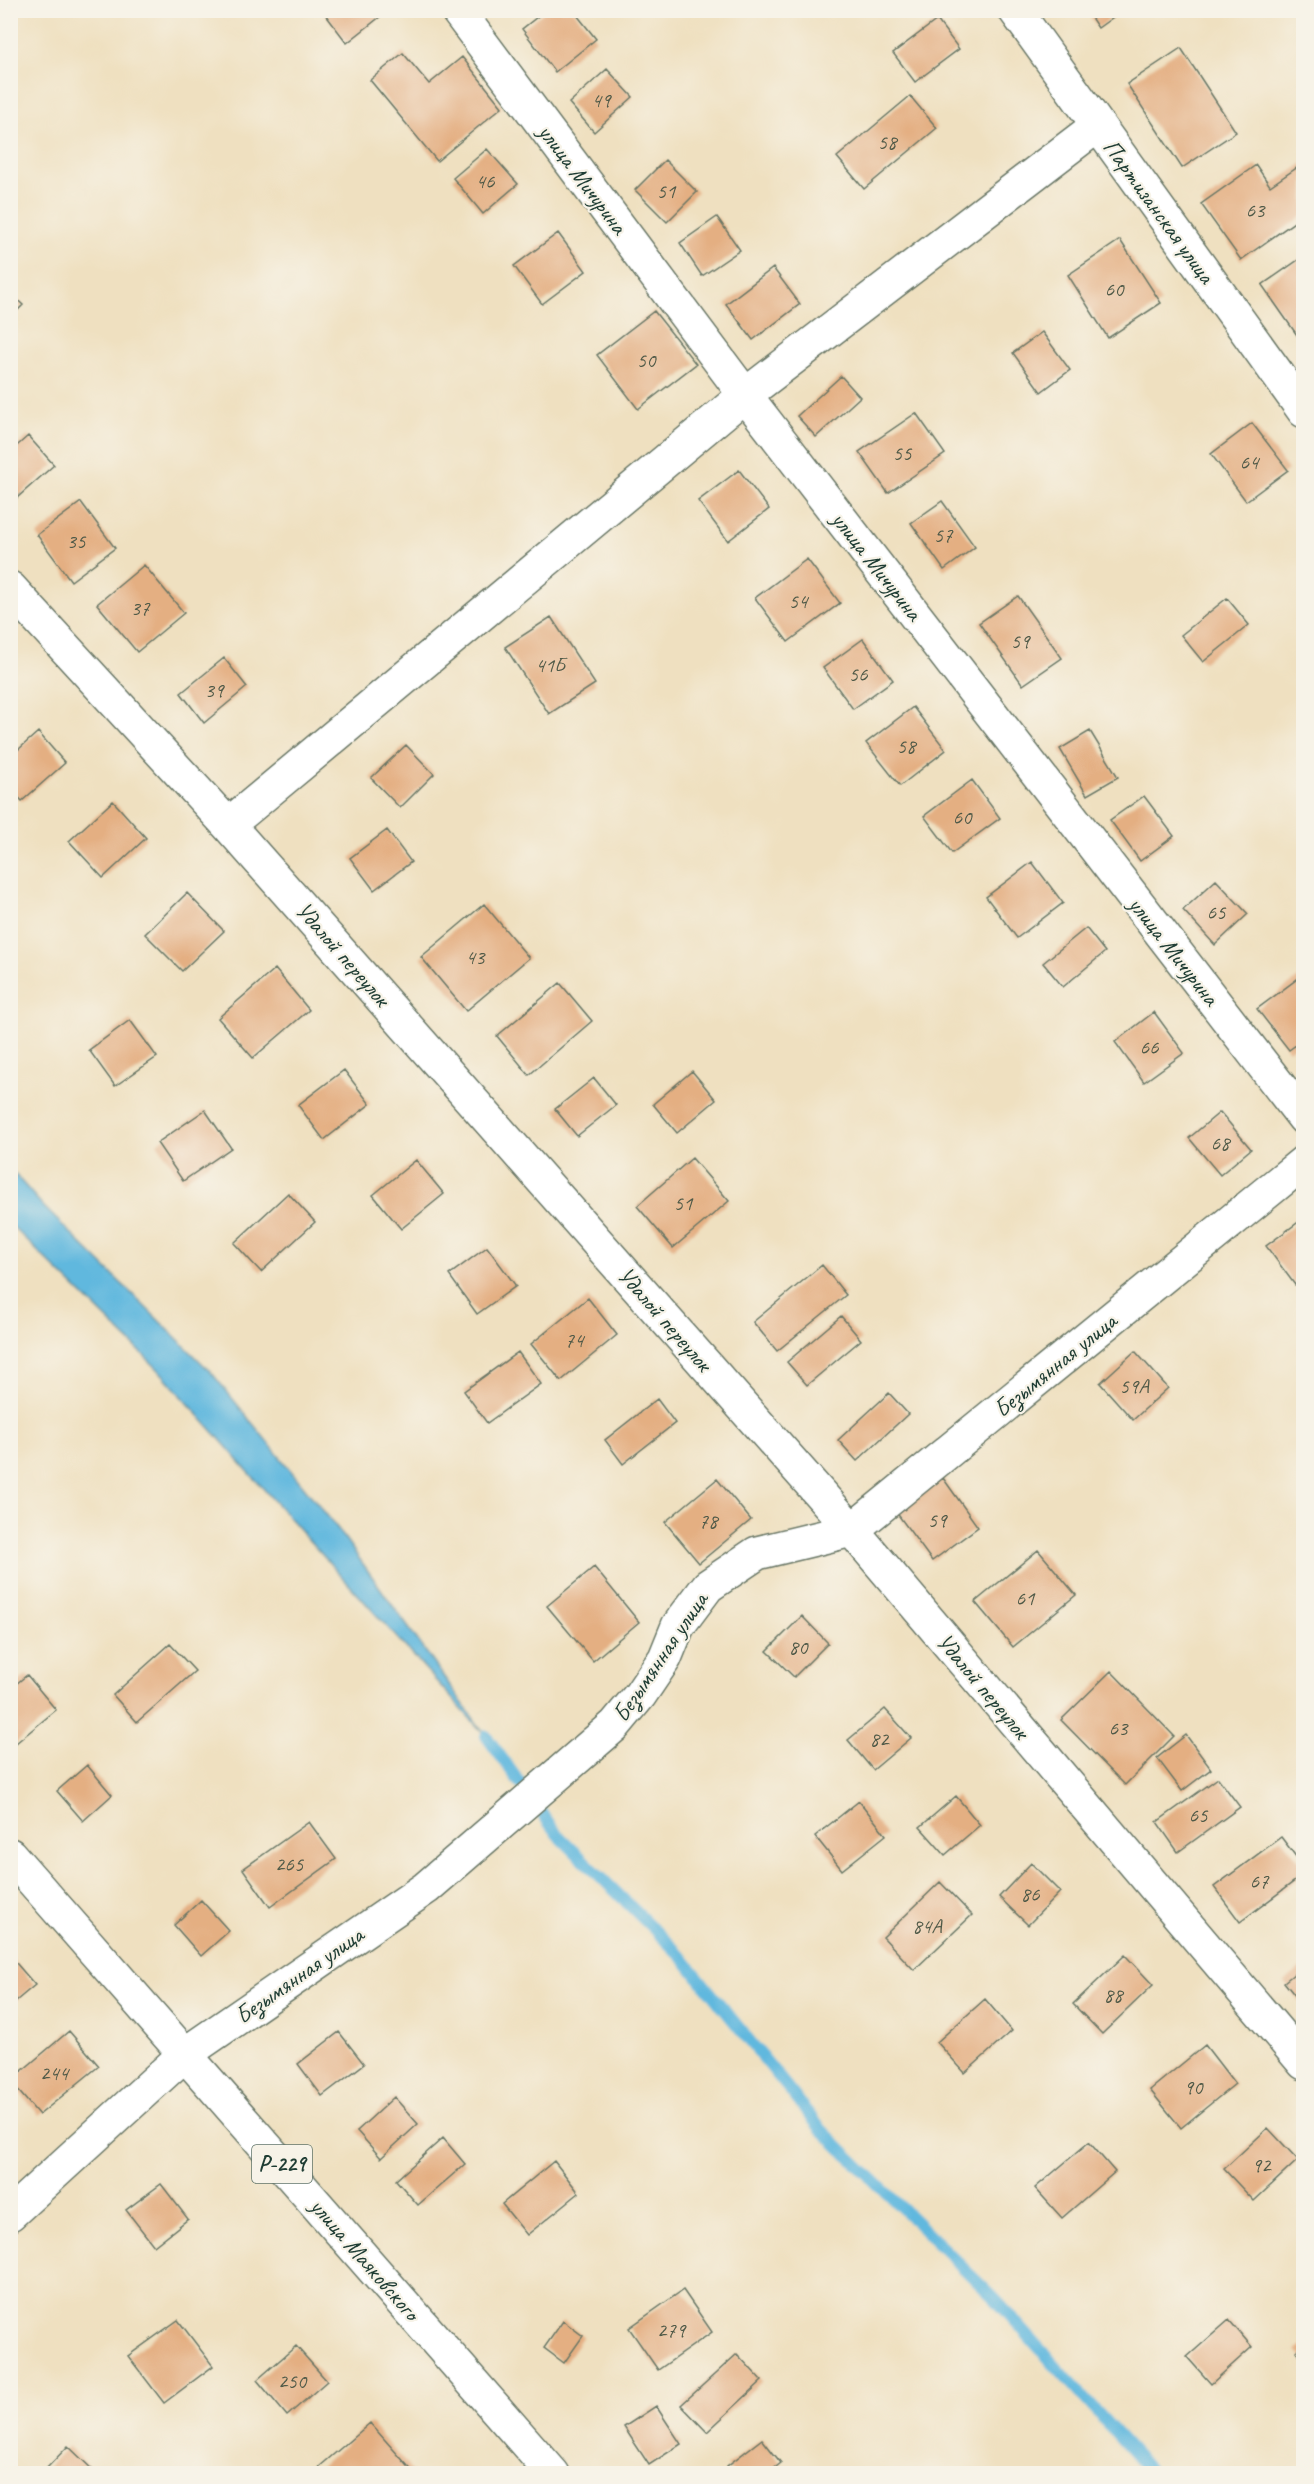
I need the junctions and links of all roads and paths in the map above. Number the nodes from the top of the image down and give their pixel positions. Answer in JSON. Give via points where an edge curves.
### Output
{"nodes":[{"id":1,"x":457,"y":10,"type":"edge"},
{"id":2,"x":1015,"y":10,"type":"edge"},
{"id":3,"x":1097,"y":126,"type":"junction"},
{"id":4,"x":745,"y":395,"type":"junction"},
{"id":5,"x":1304,"y":411,"type":"edge"},
{"id":6,"x":10,"y":588,"type":"edge"},
{"id":7,"x":228,"y":825,"type":"junction"},
{"id":8,"x":1304,"y":1118,"type":"edge"},
{"id":9,"x":1304,"y":1162,"type":"edge"},
{"id":10,"x":852,"y":1530,"type":"junction"},
{"id":11,"x":10,"y":1856,"type":"edge"},
{"id":12,"x":185,"y":2054,"type":"junction"},
{"id":13,"x":1304,"y":2063,"type":"edge"},
{"id":14,"x":10,"y":2214,"type":"edge"},
{"id":15,"x":552,"y":2474,"type":"edge"}],
"edges":[{"from":1,"to":4,"type":"street","name":"улица Мичурина"},
{"from":2,"to":3,"type":"street","name":"Партизанская улица"},
{"from":3,"to":4,"type":"street"},
{"from":3,"to":5,"type":"street","name":"Партизанская улица"},
{"from":4,"to":7,"type":"street"},
{"from":4,"to":8,"type":"street","name":"улица Мичурина"},
{"from":6,"to":7,"type":"street","name":"Удалой переулок"},
{"from":7,"to":10,"type":"street","name":"Удалой переулок"},
{"from":9,"to":10,"type":"street","name":"Безымянная улица"},
{"from":10,"to":12,"type":"street","name":"Безымянная улица","via":[[757,1553],[708,1586],[678,1626],[665,1658],[615,1725],[426,1888]]},
{"from":10,"to":13,"type":"street","name":"Удалой переулок"},
{"from":11,"to":12,"type":"street","name":"улица Маяковского","number":"Р-229"},
{"from":12,"to":14,"type":"street","name":"Безымянная улица"},
{"from":12,"to":15,"type":"street","name":"улица Маяковского","number":"Р-229"}]}
